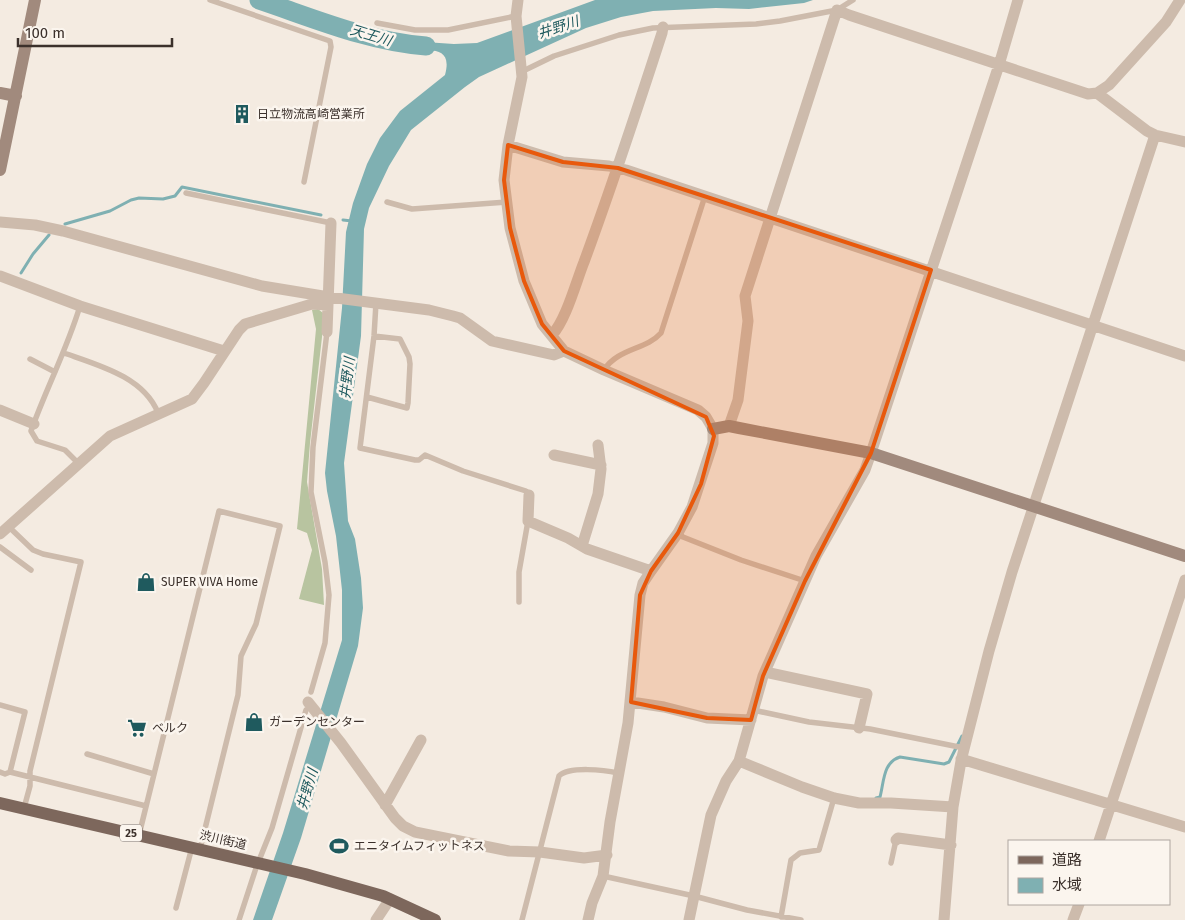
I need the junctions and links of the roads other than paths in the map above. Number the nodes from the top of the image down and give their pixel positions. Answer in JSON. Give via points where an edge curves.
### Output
{"nodes":[{"id":1,"x":35,"y":0,"type":"edge"},
{"id":2,"x":210,"y":0,"type":"edge"},
{"id":3,"x":518,"y":0,"type":"edge"},
{"id":4,"x":853,"y":0,"type":"edge"},
{"id":5,"x":1018,"y":0,"type":"edge"},
{"id":6,"x":1180,"y":0,"type":"edge"},
{"id":7,"x":837,"y":10,"type":"junction"},
{"id":8,"x":516,"y":19,"type":"junction"},
{"id":9,"x":377,"y":23,"type":"dead end"},
{"id":10,"x":663,"y":27,"type":"junction"},
{"id":11,"x":999,"y":65,"type":"junction"},
{"id":12,"x":521,"y":70,"type":"junction"},
{"id":13,"x":0,"y":93,"type":"edge"},
{"id":14,"x":1097,"y":93,"type":"junction"},
{"id":15,"x":16,"y":96,"type":"junction"},
{"id":16,"x":1155,"y":135,"type":"junction"},
{"id":17,"x":1185,"y":142,"type":"edge"},
{"id":18,"x":508,"y":145,"type":"junction"},
{"id":19,"x":618,"y":168,"type":"junction"},
{"id":20,"x":0,"y":170,"type":"edge"},
{"id":21,"x":304,"y":182,"type":"dead end"},
{"id":22,"x":186,"y":193,"type":"dead end"},
{"id":23,"x":705,"y":196,"type":"junction"},
{"id":24,"x":387,"y":202,"type":"dead end"},
{"id":25,"x":507,"y":202,"type":"junction"},
{"id":26,"x":770,"y":217,"type":"junction"},
{"id":27,"x":0,"y":222,"type":"edge"},
{"id":28,"x":331,"y":223,"type":"joint"},
{"id":29,"x":931,"y":270,"type":"junction"},
{"id":30,"x":0,"y":276,"type":"edge"},
{"id":31,"x":330,"y":300,"type":"junction"},
{"id":32,"x":374,"y":302,"type":"junction"},
{"id":33,"x":80,"y":306,"type":"junction"},
{"id":34,"x":1093,"y":324,"type":"junction"},
{"id":35,"x":327,"y":332,"type":"joint"},
{"id":36,"x":552,"y":335,"type":"junction"},
{"id":37,"x":374,"y":336,"type":"junction"},
{"id":38,"x":224,"y":351,"type":"junction"},
{"id":39,"x":564,"y":351,"type":"junction"},
{"id":40,"x":64,"y":353,"type":"junction"},
{"id":41,"x":1185,"y":356,"type":"edge"},
{"id":42,"x":30,"y":359,"type":"dead end"},
{"id":43,"x":604,"y":370,"type":"junction"},
{"id":44,"x":55,"y":372,"type":"junction"},
{"id":45,"x":367,"y":397,"type":"junction"},
{"id":46,"x":0,"y":410,"type":"edge"},
{"id":47,"x":158,"y":413,"type":"junction"},
{"id":48,"x":34,"y":424,"type":"junction"},
{"id":49,"x":728,"y":426,"type":"junction"},
{"id":50,"x":713,"y":429,"type":"junction"},
{"id":51,"x":598,"y":445,"type":"dead end"},
{"id":52,"x":871,"y":453,"type":"junction"},
{"id":53,"x":554,"y":455,"type":"dead end"},
{"id":54,"x":79,"y":464,"type":"junction"},
{"id":55,"x":600,"y":465,"type":"junction"},
{"id":56,"x":529,"y":495,"type":"joint"},
{"id":57,"x":1034,"y":506,"type":"junction"},
{"id":58,"x":528,"y":521,"type":"junction"},
{"id":59,"x":4,"y":530,"type":"edge"},
{"id":60,"x":678,"y":533,"type":"junction"},
{"id":61,"x":582,"y":546,"type":"junction"},
{"id":62,"x":0,"y":547,"type":"edge"},
{"id":63,"x":1185,"y":556,"type":"edge"},
{"id":64,"x":31,"y":570,"type":"dead end"},
{"id":65,"x":651,"y":571,"type":"junction"},
{"id":66,"x":1185,"y":580,"type":"edge"},
{"id":67,"x":804,"y":581,"type":"junction"},
{"id":68,"x":518,"y":602,"type":"dead end"},
{"id":69,"x":765,"y":672,"type":"junction"},
{"id":70,"x":309,"y":702,"type":"junction"},
{"id":71,"x":631,"y":702,"type":"junction"},
{"id":72,"x":0,"y":706,"type":"edge"},
{"id":73,"x":752,"y":715,"type":"junction"},
{"id":74,"x":859,"y":728,"type":"junction"},
{"id":75,"x":421,"y":740,"type":"dead end"},
{"id":76,"x":963,"y":753,"type":"junction"},
{"id":77,"x":87,"y":754,"type":"dead end"},
{"id":78,"x":739,"y":761,"type":"junction"},
{"id":79,"x":0,"y":772,"type":"edge"},
{"id":80,"x":10,"y":772,"type":"junction"},
{"id":81,"x":618,"y":773,"type":"junction"},
{"id":82,"x":154,"y":774,"type":"junction"},
{"id":83,"x":30,"y":778,"type":"junction"},
{"id":84,"x":834,"y":798,"type":"junction"},
{"id":85,"x":0,"y":803,"type":"edge"},
{"id":86,"x":1112,"y":804,"type":"junction"},
{"id":87,"x":146,"y":806,"type":"junction"},
{"id":88,"x":385,"y":806,"type":"junction"},
{"id":89,"x":953,"y":807,"type":"junction"},
{"id":90,"x":24,"y":808,"type":"junction"},
{"id":91,"x":1185,"y":827,"type":"edge"},
{"id":92,"x":139,"y":835,"type":"junction"},
{"id":93,"x":896,"y":840,"type":"joint"},
{"id":94,"x":1099,"y":840,"type":"edge"},
{"id":95,"x":951,"y":845,"type":"junction"},
{"id":96,"x":196,"y":848,"type":"junction"},
{"id":97,"x":540,"y":852,"type":"junction"},
{"id":98,"x":607,"y":855,"type":"junction"},
{"id":99,"x":260,"y":863,"type":"junction"},
{"id":100,"x":891,"y":863,"type":"dead end"},
{"id":101,"x":603,"y":876,"type":"junction"},
{"id":102,"x":694,"y":896,"type":"junction"},
{"id":103,"x":390,"y":898,"type":"junction"},
{"id":104,"x":1079,"y":905,"type":"edge"},
{"id":105,"x":176,"y":908,"type":"dead end"},
{"id":106,"x":780,"y":917,"type":"junction"},
{"id":107,"x":239,"y":920,"type":"edge"},
{"id":108,"x":376,"y":920,"type":"edge"},
{"id":109,"x":435,"y":920,"type":"edge"},
{"id":110,"x":522,"y":920,"type":"edge"},
{"id":111,"x":588,"y":920,"type":"edge"},
{"id":112,"x":689,"y":920,"type":"edge"},
{"id":113,"x":801,"y":920,"type":"edge"},
{"id":114,"x":944,"y":920,"type":"edge"},
{"id":115,"x":1074,"y":920,"type":"edge"}],
"edges":[{"from":1,"to":15,"type":"street"},
{"from":2,"to":21,"type":"lane","via":[[330,41]]},
{"from":3,"to":8,"type":"street"},
{"from":4,"to":7,"type":"lane"},
{"from":5,"to":11,"type":"street"},
{"from":6,"to":14,"type":"street","via":[[1166,22],[1109,85]]},
{"from":7,"to":10,"type":"lane","via":[[756,24]]},
{"from":7,"to":11,"type":"street"},
{"from":7,"to":26,"type":"street"},
{"from":8,"to":9,"type":"lane","via":[[448,30],[415,30]]},
{"from":8,"to":12,"type":"street"},
{"from":10,"to":12,"type":"lane","via":[[619,35]]},
{"from":10,"to":19,"type":"street"},
{"from":11,"to":14,"type":"street","via":[[1088,94]]},
{"from":11,"to":29,"type":"street"},
{"from":12,"to":18,"type":"street","via":[[522,82]]},
{"from":13,"to":15,"type":"street"},
{"from":14,"to":16,"type":"street"},
{"from":15,"to":20,"type":"street"},
{"from":16,"to":17,"type":"street"},
{"from":16,"to":34,"type":"street"},
{"from":18,"to":19,"type":"street","via":[[563,162]]},
{"from":18,"to":25,"type":"street","via":[[504,180]]},
{"from":19,"to":23,"type":"street"},
{"from":19,"to":36,"type":"street","via":[[567,306]]},
{"from":22,"to":28,"type":"lane"},
{"from":23,"to":26,"type":"street"},
{"from":23,"to":43,"type":"lane","via":[[661,333],[620,355]]},
{"from":24,"to":25,"type":"lane","via":[[412,209]]},
{"from":25,"to":36,"type":"street","via":[[510,228],[524,281],[542,324]]},
{"from":26,"to":29,"type":"street"},
{"from":26,"to":49,"type":"street","via":[[745,296],[748,321],[738,400]]},
{"from":27,"to":31,"type":"street","via":[[63,231],[240,280]]},
{"from":28,"to":31,"type":"street"},
{"from":29,"to":34,"type":"street"},
{"from":29,"to":52,"type":"street"},
{"from":30,"to":33,"type":"street"},
{"from":31,"to":32,"type":"street"},
{"from":31,"to":35,"type":"street"},
{"from":31,"to":38,"type":"street","via":[[246,324]]},
{"from":32,"to":37,"type":"lane"},
{"from":32,"to":39,"type":"street","via":[[460,318],[492,341],[554,355]]},
{"from":33,"to":38,"type":"street"},
{"from":33,"to":40,"type":"lane"},
{"from":34,"to":41,"type":"street"},
{"from":34,"to":57,"type":"street"},
{"from":35,"to":70,"type":"lane","via":[[311,492],[328,578],[327,630]]},
{"from":36,"to":39,"type":"street"},
{"from":37,"to":45,"type":"lane"},
{"from":37,"to":45,"type":"lane","via":[[400,339],[409,357],[407,408]]},
{"from":38,"to":47,"type":"street","via":[[192,399]]},
{"from":39,"to":43,"type":"street"},
{"from":40,"to":44,"type":"lane"},
{"from":40,"to":47,"type":"lane","via":[[99,365],[146,392]]},
{"from":42,"to":44,"type":"lane"},
{"from":43,"to":50,"type":"street","via":[[698,410]]},
{"from":44,"to":48,"type":"lane"},
{"from":45,"to":56,"type":"lane","via":[[360,448],[415,460],[425,455],[463,472],[526,490]]},
{"from":46,"to":48,"type":"street"},
{"from":47,"to":54,"type":"street","via":[[112,434]]},
{"from":48,"to":54,"type":"lane","via":[[31,431],[37,441],[65,450]]},
{"from":49,"to":50,"type":"street"},
{"from":49,"to":52,"type":"street"},
{"from":50,"to":60,"type":"street","via":[[713,443],[699,490]]},
{"from":51,"to":55,"type":"street"},
{"from":52,"to":57,"type":"street"},
{"from":52,"to":67,"type":"street"},
{"from":53,"to":55,"type":"street"},
{"from":54,"to":59,"type":"street"},
{"from":55,"to":61,"type":"street","via":[[598,494]]},
{"from":56,"to":58,"type":"street"},
{"from":57,"to":63,"type":"street"},
{"from":57,"to":76,"type":"street","via":[[1012,572]]},
{"from":58,"to":61,"type":"street"},
{"from":58,"to":68,"type":"lane","via":[[519,572]]},
{"from":59,"to":83,"type":"lane","via":[[33,550],[81,562]]},
{"from":60,"to":65,"type":"street"},
{"from":60,"to":67,"type":"lane","via":[[741,560]]},
{"from":61,"to":65,"type":"street"},
{"from":62,"to":64,"type":"lane"},
{"from":65,"to":71,"type":"street","via":[[640,595]]},
{"from":66,"to":86,"type":"street"},
{"from":67,"to":69,"type":"street"},
{"from":69,"to":73,"type":"street"},
{"from":69,"to":74,"type":"street","via":[[867,694]]},
{"from":70,"to":88,"type":"street"},
{"from":70,"to":99,"type":"lane"},
{"from":71,"to":73,"type":"street","via":[[707,718]]},
{"from":71,"to":81,"type":"street"},
{"from":72,"to":80,"type":"lane","via":[[25,712]]},
{"from":73,"to":74,"type":"lane"},
{"from":73,"to":78,"type":"street"},
{"from":74,"to":76,"type":"lane"},
{"from":75,"to":88,"type":"street"},
{"from":76,"to":86,"type":"street"},
{"from":76,"to":89,"type":"street"},
{"from":77,"to":82,"type":"lane"},
{"from":78,"to":84,"type":"street"},
{"from":78,"to":102,"type":"street","via":[[726,780],[711,815]]},
{"from":79,"to":80,"type":"lane"},
{"from":80,"to":83,"type":"lane"},
{"from":81,"to":97,"type":"lane","via":[[577,770],[559,776]]},
{"from":81,"to":98,"type":"street"},
{"from":82,"to":87,"type":"lane"},
{"from":82,"to":96,"type":"lane","via":[[220,511],[280,526],[256,624],[241,656],[238,695],[214,795]]},
{"from":83,"to":87,"type":"lane"},
{"from":83,"to":90,"type":"lane"},
{"from":84,"to":89,"type":"street","via":[[859,803]]},
{"from":84,"to":106,"type":"lane","via":[[818,850],[800,853],[791,860]]},
{"from":85,"to":90,"type":"main road","name":"渋川街道","number":"25"},
{"from":86,"to":91,"type":"street"},
{"from":86,"to":94,"type":"street"},
{"from":87,"to":92,"type":"lane"},
{"from":88,"to":97,"type":"street","via":[[403,826],[415,832],[509,851]]},
{"from":89,"to":95,"type":"street"},
{"from":90,"to":92,"type":"main road","name":"渋川街道","number":"25"},
{"from":92,"to":96,"type":"main road","name":"渋川街道","number":"25"},
{"from":93,"to":95,"type":"street"},
{"from":93,"to":100,"type":"lane"},
{"from":95,"to":114,"type":"street"},
{"from":96,"to":99,"type":"main road","name":"渋川街道","number":"25"},
{"from":96,"to":105,"type":"lane"},
{"from":97,"to":98,"type":"street","via":[[584,858]]},
{"from":97,"to":110,"type":"lane"},
{"from":98,"to":101,"type":"street"},
{"from":99,"to":103,"type":"main road","name":"渋川街道","number":"25"},
{"from":99,"to":107,"type":"lane"},
{"from":101,"to":102,"type":"lane"},
{"from":101,"to":111,"type":"street"},
{"from":102,"to":106,"type":"lane"},
{"from":102,"to":112,"type":"street"},
{"from":103,"to":108,"type":"street"},
{"from":103,"to":109,"type":"main road","name":"渋川街道","number":"25"},
{"from":104,"to":115,"type":"street"},
{"from":106,"to":113,"type":"lane"}]}
